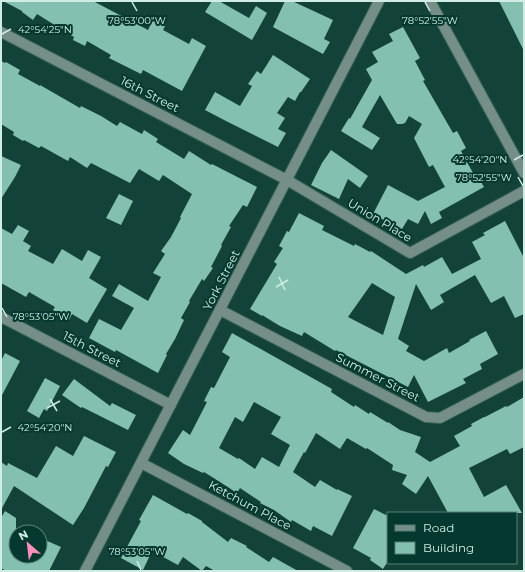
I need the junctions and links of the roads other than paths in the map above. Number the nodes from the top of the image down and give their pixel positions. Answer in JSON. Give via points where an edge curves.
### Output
{"nodes":[{"id":1,"x":379,"y":1,"type":"edge"},
{"id":2,"x":430,"y":1,"type":"edge"},
{"id":3,"x":1,"y":32,"type":"edge"},
{"id":4,"x":524,"y":173,"type":"edge"},
{"id":5,"x":287,"y":180,"type":"junction"},
{"id":6,"x":524,"y":191,"type":"edge"},
{"id":7,"x":220,"y":310,"type":"junction"},
{"id":8,"x":1,"y":317,"type":"edge"},
{"id":9,"x":524,"y":374,"type":"edge"},
{"id":10,"x":171,"y":404,"type":"junction"},
{"id":11,"x":141,"y":463,"type":"junction"},
{"id":12,"x":85,"y":571,"type":"edge"},
{"id":13,"x":347,"y":571,"type":"edge"}],
"edges":[{"from":1,"to":5,"type":"street","name":"York Street"},
{"from":2,"to":4,"type":"street"},
{"from":3,"to":5,"type":"street","name":"16th Street"},
{"from":5,"to":6,"type":"street","name":"Union Place","via":[[410,253]]},
{"from":5,"to":7,"type":"street","name":"York Street"},
{"from":7,"to":9,"type":"street","name":"Summer Street","via":[[426,418],[440,418]]},
{"from":7,"to":10,"type":"street","name":"York Street"},
{"from":8,"to":10,"type":"street","name":"15th Street"},
{"from":10,"to":11,"type":"street","name":"York Street"},
{"from":11,"to":12,"type":"street","name":"York Street"},
{"from":11,"to":13,"type":"street","name":"Ketchum Place"}]}
